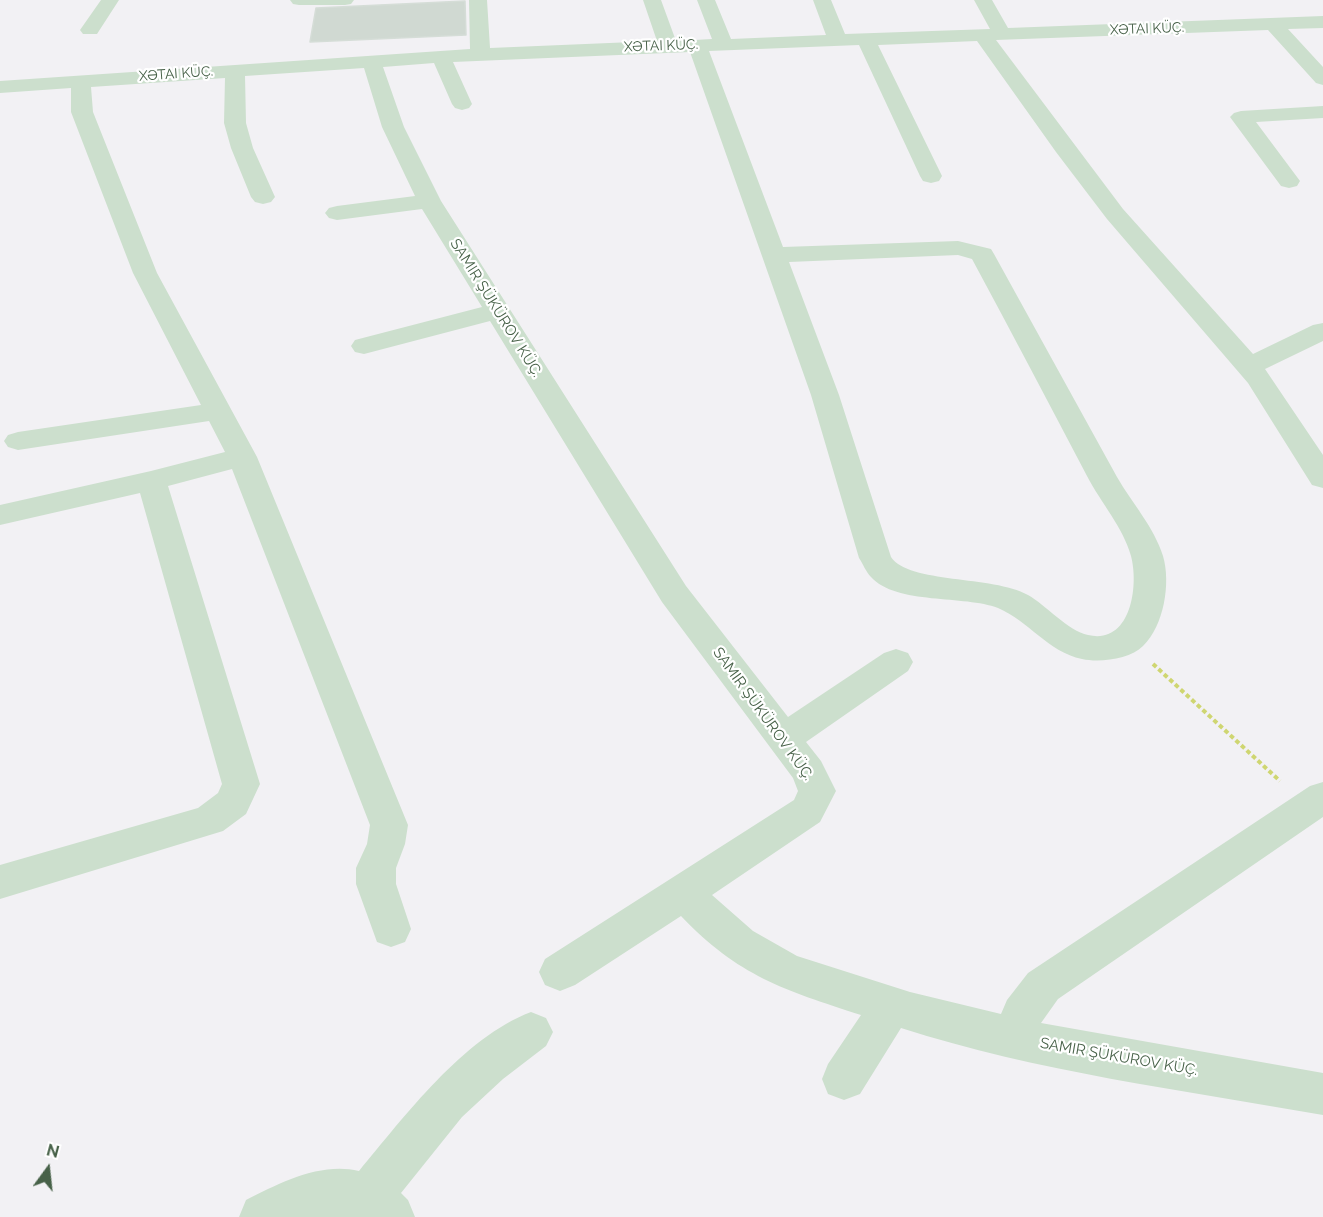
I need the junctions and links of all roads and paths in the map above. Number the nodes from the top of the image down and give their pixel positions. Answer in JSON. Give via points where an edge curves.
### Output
{"nodes":[{"id":1,"x":110,"y":0,"type":"edge"},
{"id":2,"x":127,"y":0,"type":"edge"},
{"id":3,"x":299,"y":0,"type":"edge"},
{"id":4,"x":345,"y":0,"type":"edge"},
{"id":5,"x":478,"y":0,"type":"edge"},
{"id":6,"x":652,"y":0,"type":"edge"},
{"id":7,"x":706,"y":0,"type":"edge"},
{"id":8,"x":822,"y":0,"type":"edge"},
{"id":9,"x":983,"y":0,"type":"edge"},
{"id":10,"x":1323,"y":22,"type":"edge"},
{"id":11,"x":1273,"y":24,"type":"junction"},
{"id":12,"x":90,"y":30,"type":"dead end"},
{"id":13,"x":992,"y":34,"type":"junction"},
{"id":14,"x":865,"y":38,"type":"junction"},
{"id":15,"x":837,"y":39,"type":"junction"},
{"id":16,"x":710,"y":44,"type":"junction"},
{"id":17,"x":668,"y":46,"type":"junction"},
{"id":18,"x":480,"y":54,"type":"junction"},
{"id":19,"x":441,"y":56,"type":"junction"},
{"id":20,"x":371,"y":60,"type":"junction"},
{"id":21,"x":235,"y":70,"type":"junction"},
{"id":22,"x":1323,"y":79,"type":"edge"},
{"id":23,"x":81,"y":81,"type":"junction"},
{"id":24,"x":0,"y":87,"type":"edge"},
{"id":25,"x":462,"y":104,"type":"dead end"},
{"id":26,"x":1323,"y":112,"type":"edge"},
{"id":27,"x":932,"y":177,"type":"dead end"},
{"id":28,"x":1289,"y":181,"type":"dead end"},
{"id":29,"x":263,"y":197,"type":"dead end"},
{"id":30,"x":429,"y":201,"type":"junction"},
{"id":31,"x":337,"y":213,"type":"dead end"},
{"id":32,"x":775,"y":255,"type":"junction"},
{"id":33,"x":497,"y":311,"type":"junction"},
{"id":34,"x":1322,"y":331,"type":"edge"},
{"id":35,"x":364,"y":346,"type":"dead end"},
{"id":36,"x":1249,"y":366,"type":"junction"},
{"id":37,"x":218,"y":411,"type":"junction"},
{"id":38,"x":18,"y":441,"type":"dead end"},
{"id":39,"x":242,"y":457,"type":"junction"},
{"id":40,"x":1323,"y":478,"type":"edge"},
{"id":41,"x":151,"y":481,"type":"junction"},
{"id":42,"x":0,"y":514,"type":"edge"},
{"id":43,"x":1128,"y":641,"type":"junction"},
{"id":44,"x":896,"y":662,"type":"dead end"},
{"id":45,"x":783,"y":739,"type":"junction"},
{"id":46,"x":1316,"y":802,"type":"edge"},
{"id":47,"x":0,"y":882,"type":"edge"},
{"id":48,"x":684,"y":893,"type":"junction"},
{"id":49,"x":391,"y":929,"type":"dead end"},
{"id":50,"x":561,"y":972,"type":"dead end"},
{"id":51,"x":891,"y":1006,"type":"junction"},
{"id":52,"x":531,"y":1032,"type":"dead end"},
{"id":53,"x":1016,"y":1038,"type":"junction"},
{"id":54,"x":844,"y":1079,"type":"dead end"},
{"id":55,"x":1323,"y":1094,"type":"edge"},
{"id":56,"x":380,"y":1207,"type":"edge"},
{"id":57,"x":263,"y":1217,"type":"edge"}],
"edges":[{"from":1,"to":2,"type":"street"},
{"from":1,"to":12,"type":"street"},
{"from":3,"to":4,"type":"street"},
{"from":5,"to":18,"type":"street"},
{"from":6,"to":17,"type":"street"},
{"from":7,"to":16,"type":"street"},
{"from":8,"to":15,"type":"street"},
{"from":9,"to":13,"type":"street"},
{"from":10,"to":11,"type":"street","name":"XƏTAI KÜÇ."},
{"from":11,"to":13,"type":"street","name":"XƏTAI KÜÇ."},
{"from":11,"to":22,"type":"street"},
{"from":13,"to":14,"type":"street","name":"XƏTAI KÜÇ."},
{"from":13,"to":36,"type":"street","via":[[1045,123],[1155,262]]},
{"from":14,"to":15,"type":"street","name":"XƏTAI KÜÇ."},
{"from":14,"to":27,"type":"street"},
{"from":15,"to":16,"type":"street","name":"XƏTAI KÜÇ."},
{"from":16,"to":17,"type":"street","name":"XƏTAI KÜÇ."},
{"from":16,"to":32,"type":"street"},
{"from":17,"to":18,"type":"street","name":"XƏTAI KÜÇ."},
{"from":18,"to":19,"type":"street","name":"XƏTAI KÜÇ."},
{"from":19,"to":20,"type":"street","name":"XƏTAI KÜÇ."},
{"from":19,"to":25,"type":"street"},
{"from":20,"to":21,"type":"street","name":"XƏTAI KÜÇ."},
{"from":20,"to":30,"type":"street","name":"SAMIR ŞÜKÜROV KÜÇ.","via":[[393,127]]},
{"from":21,"to":23,"type":"street","name":"XƏTAI KÜÇ."},
{"from":21,"to":29,"type":"street","via":[[235,123]]},
{"from":23,"to":24,"type":"street","name":"XƏTAI KÜÇ."},
{"from":23,"to":37,"type":"street","via":[[82,112],[145,273]]},
{"from":26,"to":28,"type":"street","via":[[1241,117]]},
{"from":30,"to":31,"type":"street"},
{"from":30,"to":33,"type":"street","name":"SAMIR ŞÜKÜROV KÜÇ."},
{"from":32,"to":43,"type":"street","via":[[825,394],[874,558],[884,572],[914,583],[1001,596],[1087,650],[1107,649]]},
{"from":32,"to":43,"type":"street","via":[[958,248],[982,254],[1147,555],[1150,592],[1142,620]]},
{"from":33,"to":35,"type":"street"},
{"from":33,"to":45,"type":"street","name":"SAMIR ŞÜKÜROV KÜÇ.","via":[[674,594]]},
{"from":34,"to":36,"type":"street"},
{"from":36,"to":40,"type":"street"},
{"from":37,"to":38,"type":"street"},
{"from":37,"to":39,"type":"street"},
{"from":39,"to":41,"type":"street"},
{"from":39,"to":49,"type":"street","via":[[389,825],[376,868],[376,884]]},
{"from":41,"to":42,"type":"street"},
{"from":41,"to":47,"type":"street","via":[[242,784],[233,803],[210,820]]},
{"from":43,"to":46,"type":"path"},
{"from":44,"to":45,"type":"street"},
{"from":45,"to":48,"type":"street","name":"SAMIR ŞÜKÜROV KÜÇ.","via":[[808,771],[817,791],[807,811]]},
{"from":46,"to":53,"type":"street","via":[[1043,986],[1022,1014]]},
{"from":48,"to":50,"type":"street"},
{"from":48,"to":51,"type":"street","name":"SAMIR ŞÜKÜROV KÜÇ.","via":[[720,930],[759,958]]},
{"from":51,"to":53,"type":"street","name":"SAMIR ŞÜKÜROV KÜÇ."},
{"from":51,"to":54,"type":"street"},
{"from":52,"to":56,"type":"street","via":[[487,1064],[446,1102]]},
{"from":53,"to":55,"type":"street","name":"SAMIR ŞÜKÜROV KÜÇ."},
{"from":56,"to":57,"type":"street","via":[[330,1192],[290,1202]]}]}
